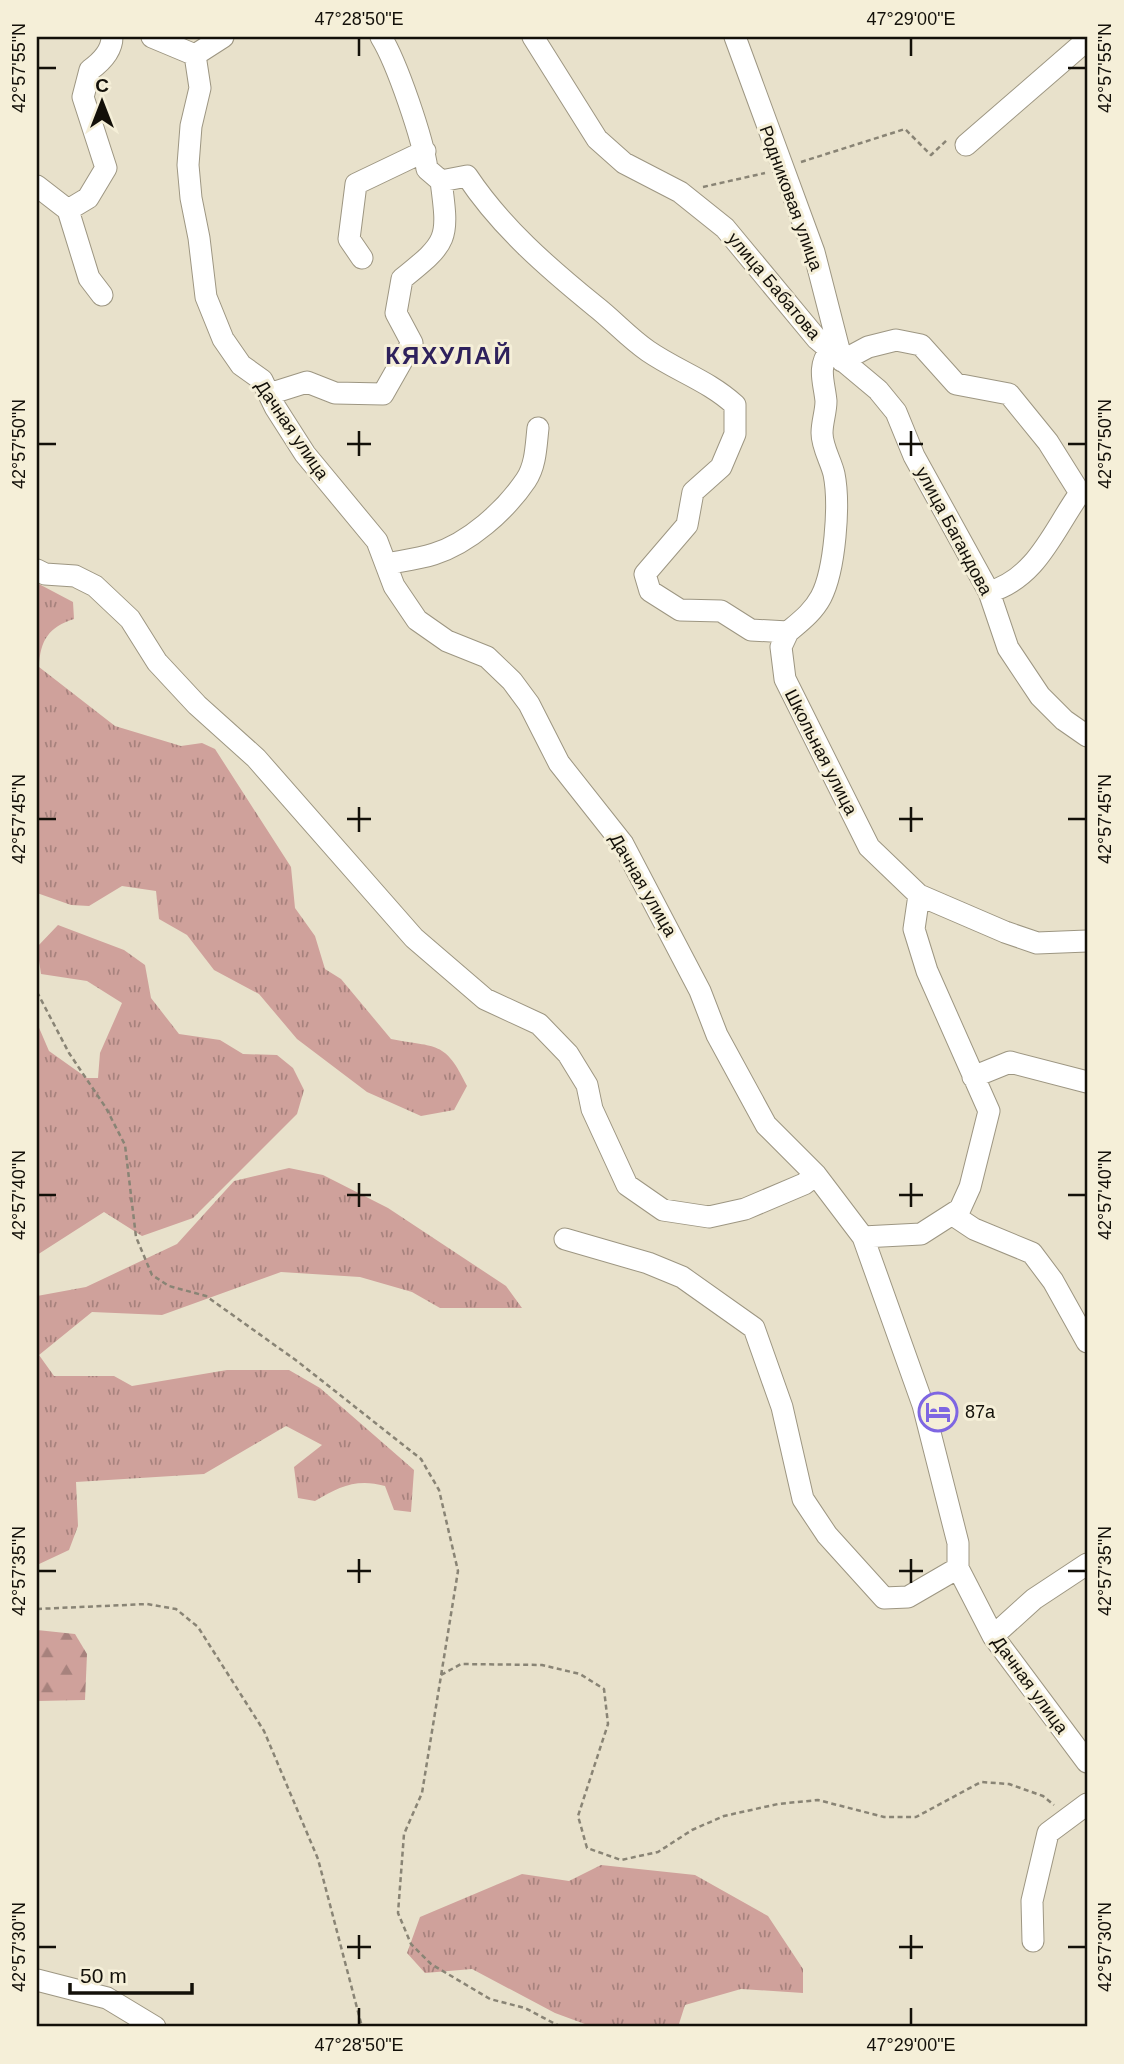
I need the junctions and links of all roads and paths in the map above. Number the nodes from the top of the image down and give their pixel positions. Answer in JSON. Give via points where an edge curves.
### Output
{"nodes":[{"id":1,"x":112,"y":37,"type":"edge"},
{"id":2,"x":152,"y":37,"type":"edge"},
{"id":3,"x":222,"y":37,"type":"edge"},
{"id":4,"x":533,"y":37,"type":"edge"},
{"id":5,"x":734,"y":37,"type":"edge"},
{"id":6,"x":383,"y":38,"type":"edge"},
{"id":7,"x":1087,"y":40,"type":"edge"},
{"id":8,"x":195,"y":55,"type":"junction"},
{"id":9,"x":961,"y":138,"type":"joint"},
{"id":10,"x":425,"y":151,"type":"junction"},
{"id":11,"x":781,"y":169,"type":"junction"},
{"id":12,"x":441,"y":181,"type":"junction"},
{"id":13,"x":37,"y":186,"type":"edge"},
{"id":14,"x":680,"y":192,"type":"junction"},
{"id":15,"x":68,"y":210,"type":"junction"},
{"id":16,"x":362,"y":258,"type":"dead end"},
{"id":17,"x":102,"y":295,"type":"dead end"},
{"id":18,"x":836,"y":355,"type":"junction"},
{"id":19,"x":269,"y":394,"type":"junction"},
{"id":20,"x":538,"y":428,"type":"dead end"},
{"id":21,"x":1083,"y":494,"type":"edge"},
{"id":22,"x":386,"y":564,"type":"junction"},
{"id":23,"x":37,"y":570,"type":"edge"},
{"id":24,"x":989,"y":592,"type":"junction"},
{"id":25,"x":788,"y":632,"type":"junction"},
{"id":26,"x":1087,"y":736,"type":"edge"},
{"id":27,"x":919,"y":895,"type":"junction"},
{"id":28,"x":1087,"y":941,"type":"edge"},
{"id":29,"x":37,"y":992,"type":"edge"},
{"id":30,"x":972,"y":1077,"type":"junction"},
{"id":31,"x":1087,"y":1082,"type":"edge"},
{"id":32,"x":816,"y":1175,"type":"junction"},
{"id":33,"x":953,"y":1215,"type":"junction"},
{"id":34,"x":863,"y":1237,"type":"junction"},
{"id":35,"x":565,"y":1239,"type":"dead end"},
{"id":36,"x":1087,"y":1342,"type":"edge"},
{"id":37,"x":1087,"y":1564,"type":"edge"},
{"id":38,"x":958,"y":1567,"type":"junction"},
{"id":39,"x":37,"y":1609,"type":"edge"},
{"id":40,"x":993,"y":1636,"type":"junction"},
{"id":41,"x":441,"y":1675,"type":"junction"},
{"id":42,"x":1087,"y":1762,"type":"edge"},
{"id":43,"x":1087,"y":1804,"type":"edge"},
{"id":44,"x":1069,"y":1818,"type":"junction"},
{"id":45,"x":1033,"y":1941,"type":"dead end"},
{"id":46,"x":37,"y":1980,"type":"edge"},
{"id":47,"x":155,"y":2027,"type":"edge"},
{"id":48,"x":362,"y":2027,"type":"edge"},
{"id":49,"x":561,"y":2027,"type":"edge"}],
"edges":[{"from":1,"to":15,"type":"street","via":[[112,46],[90,69],[83,97],[106,168],[88,198]]},
{"from":2,"to":8,"type":"street"},
{"from":3,"to":8,"type":"street"},
{"from":4,"to":14,"type":"street","name":"улица Бабатова","via":[[597,139],[624,163]]},
{"from":5,"to":11,"type":"street","name":"Родниковая улица"},
{"from":6,"to":10,"type":"street"},
{"from":7,"to":9,"type":"street"},
{"from":8,"to":19,"type":"street","name":"Дачная улица","via":[[200,88],[188,165],[206,297],[223,339],[241,365],[262,380]]},
{"from":9,"to":11,"type":"path","via":[[931,155],[905,129]]},
{"from":10,"to":12,"type":"street","via":[[427,169]]},
{"from":10,"to":16,"type":"street","via":[[356,184],[349,239]]},
{"from":11,"to":14,"type":"path"},
{"from":11,"to":18,"type":"street","name":"Родниковая улица","via":[[814,252]]},
{"from":12,"to":19,"type":"street","via":[[447,223],[439,249],[402,279],[396,313],[412,343],[383,394],[335,393],[307,382]]},
{"from":12,"to":25,"type":"street","via":[[467,176],[495,216],[567,284],[649,351],[714,386],[735,405],[735,434],[721,467],[693,492],[687,525],[645,574],[650,591],[680,610],[721,611],[751,630]]},
{"from":13,"to":15,"type":"street"},
{"from":14,"to":18,"type":"street","name":"улица Бабатова","via":[[725,228],[817,339]]},
{"from":15,"to":17,"type":"street","via":[[89,278]]},
{"from":18,"to":21,"type":"street","via":[[896,340],[921,345],[956,384],[1009,394]]},
{"from":18,"to":24,"type":"street","name":"улица Багандова","via":[[878,390],[896,412],[914,456]]},
{"from":18,"to":25,"type":"street","via":[[822,361],[821,380],[826,402],[822,435],[834,477],[830,568],[822,595],[808,616]]},
{"from":19,"to":22,"type":"street","name":"Дачная улица","via":[[304,454],[377,541]]},
{"from":20,"to":22,"type":"street","via":[[527,479],[489,521],[433,555]]},
{"from":21,"to":24,"type":"street","via":[[1038,558],[1006,587]]},
{"from":22,"to":32,"type":"street","name":"Дачная улица","via":[[394,586],[417,620],[447,641],[487,657],[529,704],[559,763],[623,844],[766,1125]]},
{"from":23,"to":32,"type":"street","via":[[75,576],[95,586],[130,619],[158,662],[256,758],[414,938],[485,999],[539,1024],[568,1054],[587,1085],[592,1109],[627,1185],[663,1210],[709,1217],[745,1209]]},
{"from":24,"to":26,"type":"street","name":"улица Багандова","via":[[1008,648],[1040,696]]},
{"from":25,"to":27,"type":"street","name":"Школьная улица","via":[[781,647],[785,679],[821,755],[869,847]]},
{"from":27,"to":28,"type":"street","via":[[1038,943]]},
{"from":27,"to":30,"type":"street","via":[[914,929]]},
{"from":29,"to":41,"type":"path","via":[[124,1145],[136,1237],[152,1275],[169,1286],[206,1296],[421,1459],[427,1469],[439,1490],[458,1570]]},
{"from":30,"to":31,"type":"street","via":[[1010,1062]]},
{"from":30,"to":33,"type":"street","via":[[989,1111],[970,1187]]},
{"from":32,"to":34,"type":"street","name":"Дачная улица"},
{"from":33,"to":34,"type":"street","via":[[921,1234]]},
{"from":33,"to":36,"type":"street","via":[[1031,1253],[1053,1281]]},
{"from":34,"to":38,"type":"street","name":"Дачная улица","via":[[923,1405],[958,1543]]},
{"from":35,"to":38,"type":"street","via":[[682,1278],[754,1328],[782,1407],[803,1499],[827,1535],[884,1598],[908,1597]]},
{"from":37,"to":40,"type":"street","via":[[1034,1599]]},
{"from":38,"to":40,"type":"street","name":"Дачная улица"},
{"from":39,"to":48,"type":"path","via":[[147,1604],[176,1609],[198,1627],[264,1731],[318,1860]]},
{"from":40,"to":42,"type":"street","name":"Дачная улица"},
{"from":41,"to":44,"type":"path","via":[[461,1664],[542,1665],[580,1674],[604,1689],[608,1724],[578,1816],[587,1848],[621,1860],[657,1852],[724,1816],[778,1804],[818,1800],[884,1817],[916,1817],[981,1782],[1009,1784],[1043,1796]]},
{"from":41,"to":49,"type":"path","via":[[422,1793],[404,1834],[398,1913],[411,1944],[430,1965],[490,1999],[525,2008]]},
{"from":43,"to":44,"type":"street"},
{"from":44,"to":45,"type":"street","via":[[1048,1833],[1032,1901]]},
{"from":46,"to":47,"type":"street","via":[[107,1998]]}]}
